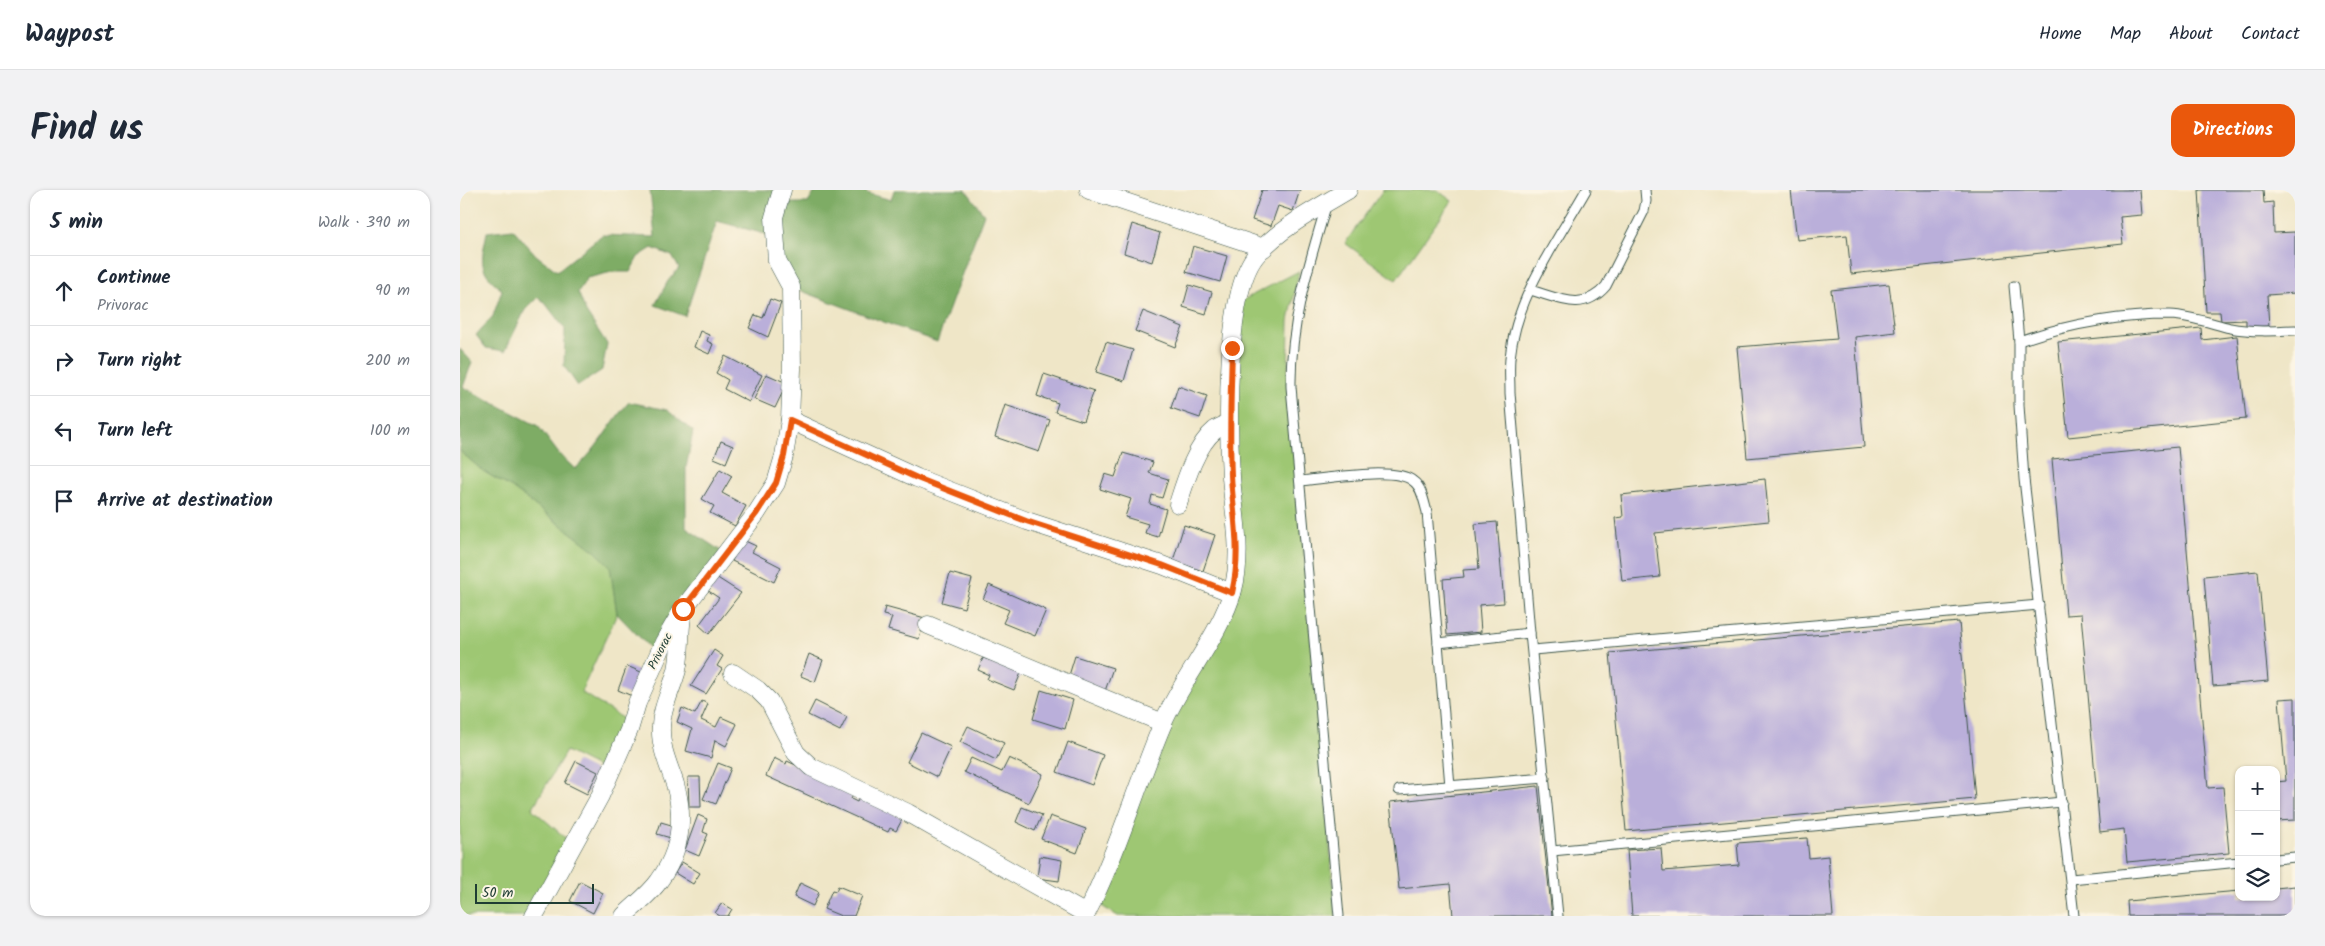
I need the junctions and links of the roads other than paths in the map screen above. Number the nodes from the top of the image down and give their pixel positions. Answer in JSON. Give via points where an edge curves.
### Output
{"nodes":[{"id":1,"x":782,"y":190,"type":"edge"},
{"id":2,"x":1088,"y":190,"type":"edge"},
{"id":3,"x":1348,"y":190,"type":"edge"},
{"id":4,"x":1586,"y":190,"type":"edge"},
{"id":5,"x":1645,"y":190,"type":"edge"},
{"id":6,"x":1327,"y":202,"type":"junction"},
{"id":7,"x":1264,"y":248,"type":"junction"},
{"id":8,"x":2014,"y":286,"type":"dead end"},
{"id":9,"x":1530,"y":290,"type":"junction"},
{"id":10,"x":2295,"y":330,"type":"edge"},
{"id":11,"x":2019,"y":341,"type":"junction"},
{"id":12,"x":790,"y":420,"type":"junction"},
{"id":13,"x":1229,"y":423,"type":"junction"},
{"id":14,"x":1300,"y":481,"type":"junction"},
{"id":15,"x":1178,"y":504,"type":"dead end"},
{"id":16,"x":1232,"y":593,"type":"junction"},
{"id":17,"x":2039,"y":605,"type":"junction"},
{"id":18,"x":683,"y":609,"type":"junction"},
{"id":19,"x":928,"y":625,"type":"dead end"},
{"id":20,"x":1530,"y":634,"type":"junction"},
{"id":21,"x":1438,"y":643,"type":"junction"},
{"id":22,"x":1532,"y":650,"type":"junction"},
{"id":23,"x":733,"y":673,"type":"dead end"},
{"id":24,"x":1163,"y":724,"type":"junction"},
{"id":25,"x":1545,"y":778,"type":"junction"},
{"id":26,"x":1450,"y":786,"type":"junction"},
{"id":27,"x":1399,"y":790,"type":"dead end"},
{"id":28,"x":2062,"y":802,"type":"junction"},
{"id":29,"x":1552,"y":850,"type":"junction"},
{"id":30,"x":2295,"y":857,"type":"edge"},
{"id":31,"x":2280,"y":858,"type":"edge"},
{"id":32,"x":2235,"y":862,"type":"edge"},
{"id":33,"x":2071,"y":878,"type":"junction"},
{"id":34,"x":1086,"y":915,"type":"edge"},
{"id":35,"x":534,"y":916,"type":"edge"},
{"id":36,"x":624,"y":916,"type":"edge"},
{"id":37,"x":1339,"y":916,"type":"edge"},
{"id":38,"x":1558,"y":916,"type":"edge"},
{"id":39,"x":2074,"y":916,"type":"edge"}],
"edges":[{"from":1,"to":12,"type":"street","name":"Privorac","via":[[774,217],[777,261],[791,287]]},
{"from":2,"to":7,"type":"street"},
{"from":3,"to":6,"type":"street"},
{"from":4,"to":9,"type":"lane"},
{"from":5,"to":9,"type":"lane","via":[[1644,211],[1598,296],[1580,302]]},
{"from":6,"to":7,"type":"street","via":[[1294,222]]},
{"from":6,"to":14,"type":"lane","via":[[1303,286],[1291,355]]},
{"from":7,"to":13,"type":"street","via":[[1244,276],[1238,300]]},
{"from":8,"to":11,"type":"lane"},
{"from":9,"to":20,"type":"lane","via":[[1511,351],[1510,393]]},
{"from":10,"to":11,"type":"lane","via":[[2240,329],[2170,316],[2126,318],[2054,329]]},
{"from":11,"to":17,"type":"lane","via":[[2024,479]]},
{"from":12,"to":16,"type":"street","via":[[935,485],[1026,521],[1162,565]]},
{"from":12,"to":18,"type":"street","name":"Privorac","via":[[776,483]]},
{"from":13,"to":15,"type":"street","via":[[1214,430],[1202,448],[1189,469]]},
{"from":13,"to":16,"type":"street","via":[[1238,539],[1237,572]]},
{"from":14,"to":21,"type":"lane","via":[[1389,473],[1403,475],[1415,482],[1426,512]]},
{"from":14,"to":37,"type":"lane"},
{"from":16,"to":24,"type":"street","via":[[1223,617],[1181,686]]},
{"from":17,"to":22,"type":"lane"},
{"from":17,"to":28,"type":"lane"},
{"from":18,"to":35,"type":"street","name":"Privorac","via":[[654,662],[600,796]]},
{"from":18,"to":36,"type":"street","via":[[680,655],[661,729],[662,745],[675,786],[680,837],[658,882]]},
{"from":19,"to":24,"type":"street"},
{"from":20,"to":21,"type":"lane"},
{"from":20,"to":22,"type":"lane"},
{"from":21,"to":26,"type":"lane"},
{"from":22,"to":25,"type":"lane"},
{"from":23,"to":34,"type":"street","via":[[769,701],[796,753],[811,767],[908,813]]},
{"from":24,"to":34,"type":"street"},
{"from":25,"to":26,"type":"lane"},
{"from":25,"to":29,"type":"lane"},
{"from":26,"to":27,"type":"lane"},
{"from":28,"to":29,"type":"lane"},
{"from":28,"to":33,"type":"lane"},
{"from":29,"to":38,"type":"lane"},
{"from":30,"to":31,"type":"lane"},
{"from":32,"to":33,"type":"lane"},
{"from":33,"to":39,"type":"lane"}]}
